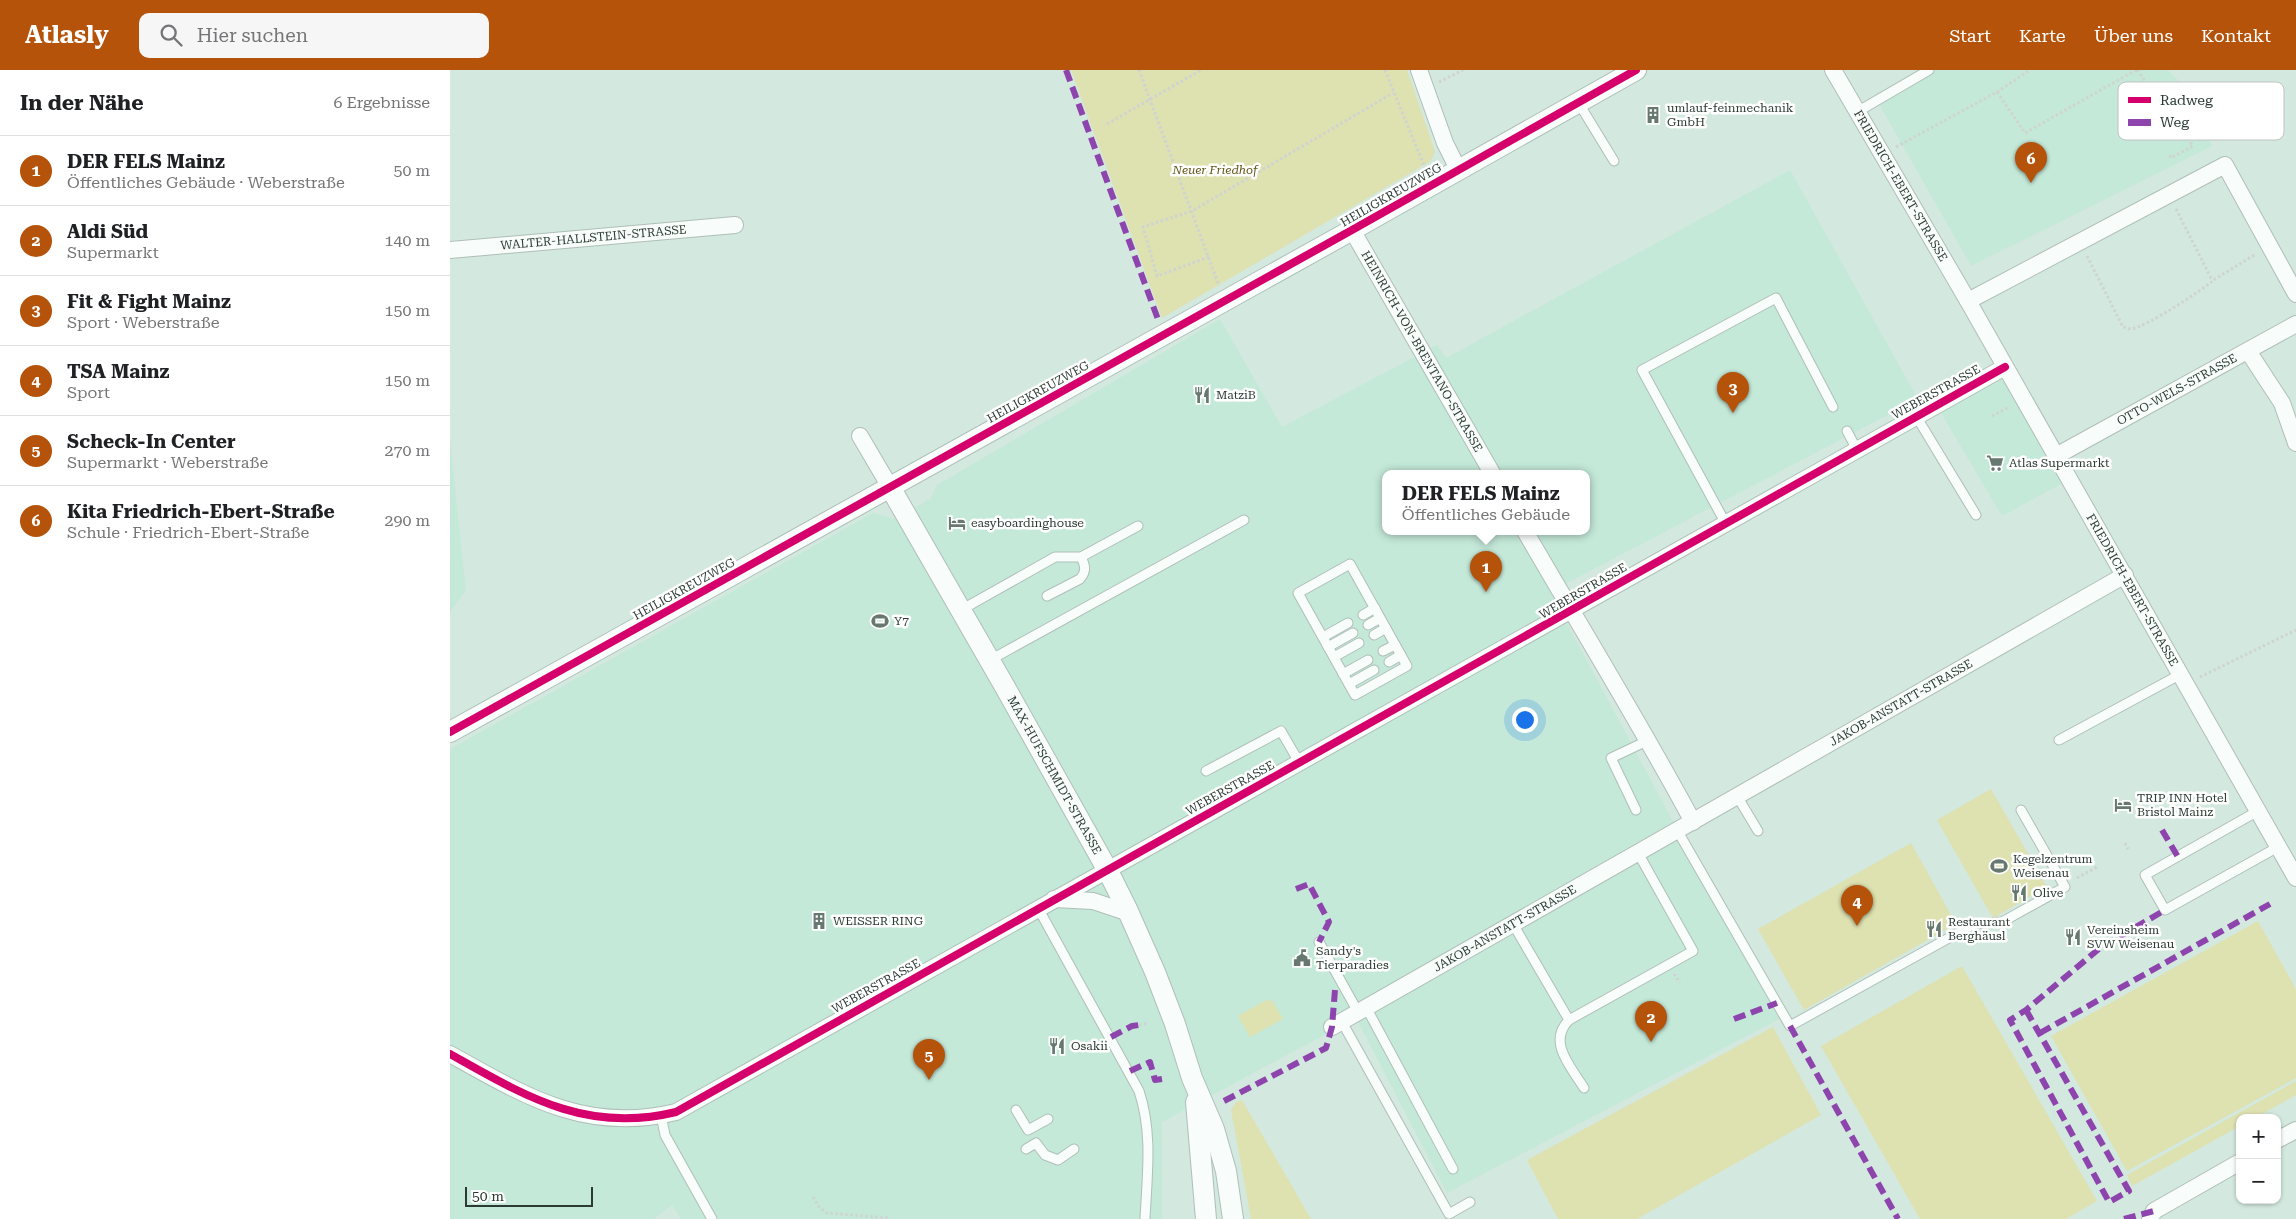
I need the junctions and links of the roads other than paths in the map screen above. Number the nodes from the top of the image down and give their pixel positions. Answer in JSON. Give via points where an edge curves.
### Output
{"nodes":[{"id":1,"x":1419,"y":70,"type":"edge"},
{"id":2,"x":1636,"y":70,"type":"edge"},
{"id":3,"x":1833,"y":70,"type":"edge"},
{"id":4,"x":1929,"y":70,"type":"edge"},
{"id":5,"x":1578,"y":102,"type":"junction"},
{"id":6,"x":1857,"y":112,"type":"junction"},
{"id":7,"x":1614,"y":161,"type":"dead end"},
{"id":8,"x":1458,"y":169,"type":"junction"},
{"id":9,"x":735,"y":225,"type":"dead end"},
{"id":10,"x":1352,"y":230,"type":"junction"},
{"id":11,"x":450,"y":250,"type":"edge"},
{"id":12,"x":2296,"y":294,"type":"edge"},
{"id":13,"x":1968,"y":301,"type":"junction"},
{"id":14,"x":2296,"y":324,"type":"edge"},
{"id":15,"x":2248,"y":351,"type":"junction"},
{"id":16,"x":2005,"y":367,"type":"junction"},
{"id":17,"x":1833,"y":407,"type":"dead end"},
{"id":18,"x":1916,"y":416,"type":"junction"},
{"id":19,"x":1847,"y":431,"type":"dead end"},
{"id":20,"x":860,"y":436,"type":"dead end"},
{"id":21,"x":2296,"y":443,"type":"edge"},
{"id":22,"x":1857,"y":450,"type":"junction"},
{"id":23,"x":2056,"y":456,"type":"junction"},
{"id":24,"x":1490,"y":470,"type":"edge"},
{"id":25,"x":890,"y":487,"type":"junction"},
{"id":26,"x":1976,"y":514,"type":"dead end"},
{"id":27,"x":1244,"y":520,"type":"dead end"},
{"id":28,"x":1726,"y":524,"type":"junction"},
{"id":29,"x":1138,"y":526,"type":"dead end"},
{"id":30,"x":1527,"y":535,"type":"edge"},
{"id":31,"x":1081,"y":557,"type":"junction"},
{"id":32,"x":2125,"y":575,"type":"junction"},
{"id":33,"x":1047,"y":596,"type":"dead end"},
{"id":34,"x":1375,"y":608,"type":"junction"},
{"id":35,"x":961,"y":610,"type":"junction"},
{"id":36,"x":1571,"y":612,"type":"junction"},
{"id":37,"x":1363,"y":615,"type":"dead end"},
{"id":38,"x":1380,"y":618,"type":"junction"},
{"id":39,"x":1348,"y":623,"type":"dead end"},
{"id":40,"x":1368,"y":625,"type":"dead end"},
{"id":41,"x":1386,"y":628,"type":"junction"},
{"id":42,"x":1353,"y":633,"type":"dead end"},
{"id":43,"x":1374,"y":635,"type":"dead end"},
{"id":44,"x":1323,"y":637,"type":"junction"},
{"id":45,"x":1359,"y":643,"type":"dead end"},
{"id":46,"x":1395,"y":645,"type":"junction"},
{"id":47,"x":1328,"y":647,"type":"junction"},
{"id":48,"x":1383,"y":651,"type":"dead end"},
{"id":49,"x":1401,"y":655,"type":"junction"},
{"id":50,"x":1334,"y":657,"type":"junction"},
{"id":51,"x":989,"y":660,"type":"junction"},
{"id":52,"x":1368,"y":660,"type":"dead end"},
{"id":53,"x":1389,"y":662,"type":"dead end"},
{"id":54,"x":1374,"y":670,"type":"dead end"},
{"id":55,"x":1343,"y":674,"type":"junction"},
{"id":56,"x":2183,"y":679,"type":"junction"},
{"id":57,"x":1349,"y":684,"type":"junction"},
{"id":58,"x":450,"y":732,"type":"edge"},
{"id":59,"x":1649,"y":740,"type":"junction"},
{"id":60,"x":2059,"y":740,"type":"dead end"},
{"id":61,"x":1299,"y":762,"type":"junction"},
{"id":62,"x":1206,"y":771,"type":"dead end"},
{"id":63,"x":1737,"y":796,"type":"junction"},
{"id":64,"x":1636,"y":810,"type":"dead end"},
{"id":65,"x":2021,"y":810,"type":"dead end"},
{"id":66,"x":2258,"y":812,"type":"junction"},
{"id":67,"x":1693,"y":822,"type":"junction"},
{"id":68,"x":1677,"y":830,"type":"junction"},
{"id":69,"x":1758,"y":832,"type":"dead end"},
{"id":70,"x":2278,"y":847,"type":"junction"},
{"id":71,"x":1638,"y":853,"type":"junction"},
{"id":72,"x":1107,"y":869,"type":"junction"},
{"id":73,"x":2296,"y":878,"type":"edge"},
{"id":74,"x":1054,"y":899,"type":"junction"},
{"id":75,"x":1038,"y":908,"type":"junction"},
{"id":76,"x":1129,"y":913,"type":"junction"},
{"id":77,"x":1513,"y":924,"type":"junction"},
{"id":78,"x":1319,"y":942,"type":"dead end"},
{"id":79,"x":1362,"y":1010,"type":"junction"},
{"id":80,"x":1569,"y":1020,"type":"junction"},
{"id":81,"x":1337,"y":1024,"type":"joint"},
{"id":82,"x":450,"y":1054,"type":"edge"},
{"id":83,"x":1192,"y":1078,"type":"junction"},
{"id":84,"x":1584,"y":1088,"type":"dead end"},
{"id":85,"x":1016,"y":1110,"type":"dead end"},
{"id":86,"x":661,"y":1116,"type":"junction"},
{"id":87,"x":1048,"y":1119,"type":"dead end"},
{"id":88,"x":2296,"y":1130,"type":"edge"},
{"id":89,"x":2281,"y":1138,"type":"edge"},
{"id":90,"x":1026,"y":1149,"type":"dead end"},
{"id":91,"x":1074,"y":1149,"type":"dead end"},
{"id":92,"x":2236,"y":1164,"type":"edge"},
{"id":93,"x":1454,"y":1169,"type":"dead end"},
{"id":94,"x":1470,"y":1202,"type":"dead end"},
{"id":95,"x":712,"y":1219,"type":"edge"},
{"id":96,"x":1145,"y":1219,"type":"edge"},
{"id":97,"x":1206,"y":1219,"type":"edge"},
{"id":98,"x":1233,"y":1219,"type":"edge"},
{"id":99,"x":2150,"y":1219,"type":"edge"}],
"edges":[{"from":1,"to":8,"type":"street"},
{"from":2,"to":5,"type":"street","name":"HEILIGKREUZWEG"},
{"from":3,"to":6,"type":"street","name":"FRIEDRICH-EBERT-STRASSE"},
{"from":4,"to":6,"type":"lane"},
{"from":5,"to":7,"type":"lane"},
{"from":5,"to":8,"type":"street","name":"HEILIGKREUZWEG"},
{"from":6,"to":13,"type":"street","name":"FRIEDRICH-EBERT-STRASSE"},
{"from":8,"to":10,"type":"street","name":"HEILIGKREUZWEG"},
{"from":9,"to":11,"type":"street","name":"WALTER-HALLSTEIN-STRASSE"},
{"from":10,"to":24,"type":"street","name":"HEINRICH-VON-BRENTANO-STRASSE"},
{"from":10,"to":25,"type":"street","name":"HEILIGKREUZWEG"},
{"from":12,"to":13,"type":"street","via":[[2225,165]]},
{"from":13,"to":16,"type":"street","name":"FRIEDRICH-EBERT-STRASSE"},
{"from":14,"to":15,"type":"street","name":"OTTO-WELS-STRASSE"},
{"from":15,"to":21,"type":"street","via":[[2282,403]]},
{"from":15,"to":23,"type":"street","name":"OTTO-WELS-STRASSE"},
{"from":16,"to":18,"type":"street","name":"WEBERSTRASSE"},
{"from":16,"to":23,"type":"street","name":"FRIEDRICH-EBERT-STRASSE"},
{"from":17,"to":28,"type":"lane","via":[[1776,298],[1642,370]]},
{"from":18,"to":22,"type":"street","name":"WEBERSTRASSE"},
{"from":18,"to":26,"type":"lane"},
{"from":19,"to":22,"type":"lane"},
{"from":20,"to":25,"type":"street"},
{"from":22,"to":28,"type":"street","name":"WEBERSTRASSE"},
{"from":23,"to":32,"type":"street","name":"FRIEDRICH-EBERT-STRASSE"},
{"from":25,"to":35,"type":"street","name":"MAX-HUFSCHMIDT-STRASSE"},
{"from":25,"to":58,"type":"street","name":"HEILIGKREUZWEG"},
{"from":27,"to":51,"type":"lane"},
{"from":28,"to":36,"type":"street","name":"WEBERSTRASSE"},
{"from":29,"to":31,"type":"lane"},
{"from":30,"to":36,"type":"street"},
{"from":31,"to":33,"type":"lane","via":[[1084,575]]},
{"from":31,"to":35,"type":"lane","via":[[1055,557]]},
{"from":32,"to":56,"type":"street","name":"FRIEDRICH-EBERT-STRASSE"},
{"from":32,"to":63,"type":"street","name":"JAKOB-ANSTATT-STRASSE"},
{"from":34,"to":37,"type":"lane"},
{"from":34,"to":38,"type":"lane"},
{"from":34,"to":44,"type":"lane","via":[[1350,564],[1298,593]]},
{"from":35,"to":51,"type":"street","name":"MAX-HUFSCHMIDT-STRASSE"},
{"from":36,"to":59,"type":"street"},
{"from":36,"to":61,"type":"street","name":"WEBERSTRASSE"},
{"from":38,"to":40,"type":"lane"},
{"from":38,"to":41,"type":"lane"},
{"from":39,"to":44,"type":"lane"},
{"from":41,"to":43,"type":"lane"},
{"from":41,"to":46,"type":"lane"},
{"from":42,"to":47,"type":"lane"},
{"from":44,"to":47,"type":"lane"},
{"from":45,"to":50,"type":"lane"},
{"from":46,"to":48,"type":"lane"},
{"from":46,"to":49,"type":"lane"},
{"from":47,"to":50,"type":"lane"},
{"from":49,"to":53,"type":"lane"},
{"from":49,"to":57,"type":"lane","via":[[1407,666],[1355,695]]},
{"from":50,"to":55,"type":"lane"},
{"from":51,"to":72,"type":"street","name":"MAX-HUFSCHMIDT-STRASSE"},
{"from":52,"to":55,"type":"lane"},
{"from":54,"to":57,"type":"lane"},
{"from":55,"to":57,"type":"lane"},
{"from":56,"to":60,"type":"lane"},
{"from":56,"to":66,"type":"street","name":"FRIEDRICH-EBERT-STRASSE"},
{"from":59,"to":64,"type":"lane","via":[[1611,758]]},
{"from":59,"to":67,"type":"street"},
{"from":61,"to":62,"type":"lane","via":[[1281,731]]},
{"from":61,"to":72,"type":"street","name":"WEBERSTRASSE"},
{"from":63,"to":67,"type":"street","name":"JAKOB-ANSTATT-STRASSE"},
{"from":63,"to":69,"type":"lane"},
{"from":65,"to":68,"type":"lane","via":[[2064,887],[2002,922],[1974,924],[1790,1026]]},
{"from":66,"to":70,"type":"street","name":"FRIEDRICH-EBERT-STRASSE"},
{"from":66,"to":70,"type":"lane","via":[[2145,875],[2165,910]]},
{"from":67,"to":68,"type":"street","name":"JAKOB-ANSTATT-STRASSE"},
{"from":68,"to":71,"type":"street","name":"JAKOB-ANSTATT-STRASSE"},
{"from":70,"to":73,"type":"street","name":"FRIEDRICH-EBERT-STRASSE"},
{"from":71,"to":77,"type":"street","name":"JAKOB-ANSTATT-STRASSE"},
{"from":71,"to":80,"type":"lane","via":[[1693,951]]},
{"from":72,"to":74,"type":"street","name":"WEBERSTRASSE"},
{"from":72,"to":76,"type":"street","name":"MAX-HUFSCHMIDT-STRASSE"},
{"from":74,"to":75,"type":"street","name":"WEBERSTRASSE"},
{"from":74,"to":76,"type":"street","via":[[1093,902]]},
{"from":75,"to":86,"type":"street","name":"WEBERSTRASSE","via":[[676,1112]]},
{"from":75,"to":96,"type":"lane","via":[[1140,1091],[1149,1141]]},
{"from":76,"to":83,"type":"street","name":"MAX-HUFSCHMIDT-STRASSE","via":[[1173,1018]]},
{"from":77,"to":79,"type":"street","name":"JAKOB-ANSTATT-STRASSE"},
{"from":77,"to":80,"type":"lane"},
{"from":78,"to":79,"type":"lane"},
{"from":79,"to":81,"type":"street","name":"JAKOB-ANSTATT-STRASSE"},
{"from":79,"to":93,"type":"lane"},
{"from":80,"to":84,"type":"lane","via":[[1558,1039]]},
{"from":81,"to":94,"type":"lane","via":[[1449,1214]]},
{"from":82,"to":86,"type":"street","name":"WEBERSTRASSE","via":[[516,1090],[559,1108],[594,1117],[619,1119]]},
{"from":83,"to":97,"type":"street","name":"MAX-HUFSCHMIDT-STRASSE","via":[[1200,1132]]},
{"from":83,"to":98,"type":"street","name":"MAX-HUFSCHMIDT-STRASSE","via":[[1221,1150]]},
{"from":85,"to":87,"type":"lane","via":[[1028,1130]]},
{"from":86,"to":95,"type":"lane","via":[[665,1135]]},
{"from":88,"to":89,"type":"street"},
{"from":90,"to":91,"type":"lane","via":[[1036,1142],[1045,1155],[1058,1160]]},
{"from":92,"to":99,"type":"street","via":[[2154,1211]]}]}
